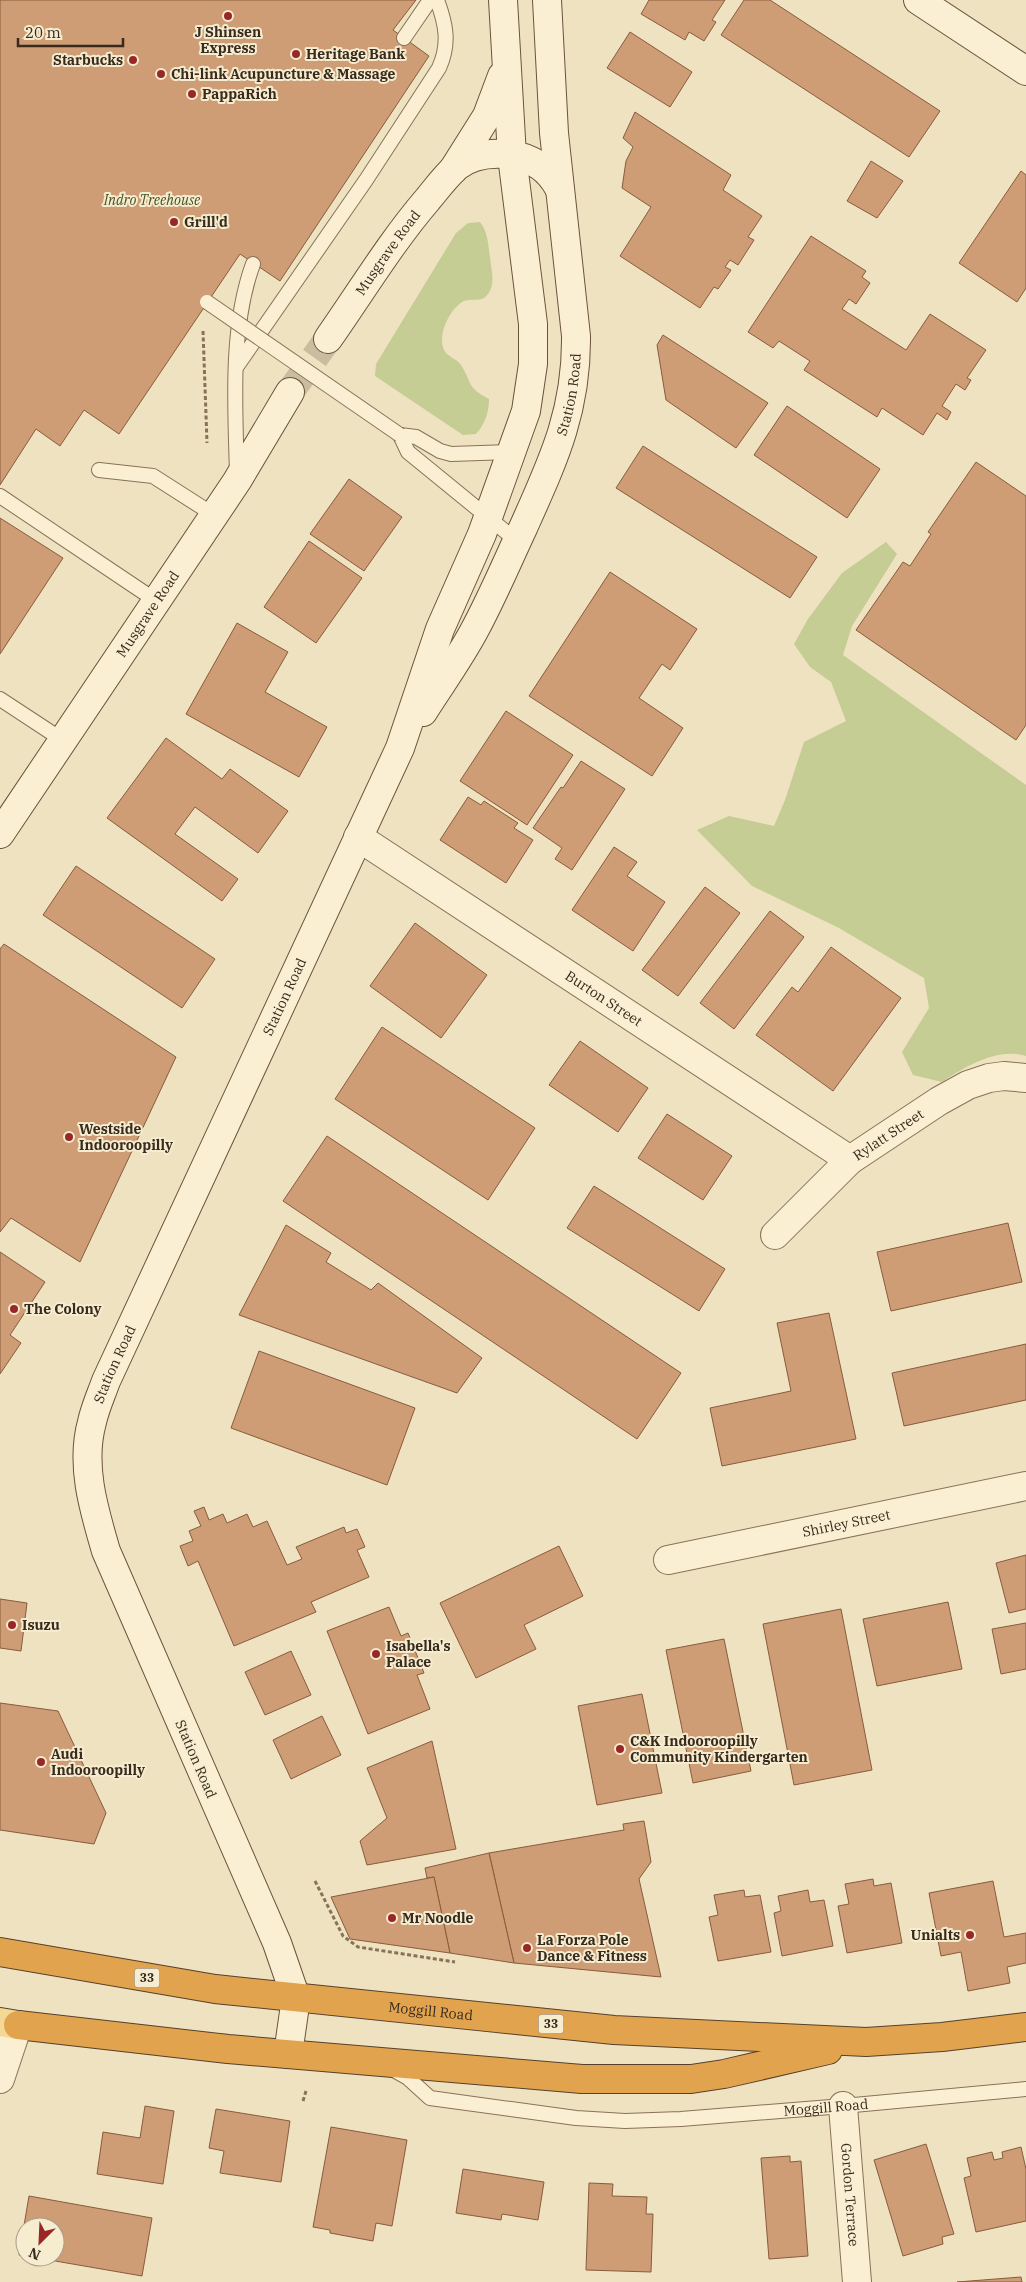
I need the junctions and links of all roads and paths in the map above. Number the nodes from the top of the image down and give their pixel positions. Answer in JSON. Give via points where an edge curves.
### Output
{"nodes":[{"id":1,"x":430,"y":0,"type":"edge"},
{"id":2,"x":437,"y":0,"type":"edge"},
{"id":3,"x":503,"y":0,"type":"edge"},
{"id":4,"x":546,"y":0,"type":"edge"},
{"id":5,"x":564,"y":0,"type":"edge"},
{"id":6,"x":918,"y":0,"type":"edge"},
{"id":7,"x":404,"y":38,"type":"dead end"},
{"id":8,"x":550,"y":44,"type":"junction"},
{"id":9,"x":505,"y":58,"type":"junction"},
{"id":10,"x":1026,"y":71,"type":"edge"},
{"id":11,"x":512,"y":156,"type":"junction"},
{"id":12,"x":452,"y":171,"type":"junction"},
{"id":13,"x":559,"y":188,"type":"junction"},
{"id":14,"x":253,"y":264,"type":"dead end"},
{"id":15,"x":207,"y":302,"type":"dead end"},
{"id":16,"x":203,"y":329,"type":"dead end"},
{"id":17,"x":328,"y":339,"type":"tunnel mouth"},
{"id":18,"x":237,"y":366,"type":"junction"},
{"id":19,"x":290,"y":392,"type":"tunnel mouth"},
{"id":20,"x":400,"y":435,"type":"junction"},
{"id":21,"x":207,"y":443,"type":"dead end"},
{"id":22,"x":512,"y":452,"type":"junction"},
{"id":23,"x":99,"y":470,"type":"dead end"},
{"id":24,"x":237,"y":481,"type":"junction"},
{"id":25,"x":0,"y":496,"type":"edge"},
{"id":26,"x":214,"y":515,"type":"junction"},
{"id":27,"x":489,"y":516,"type":"junction"},
{"id":28,"x":517,"y":541,"type":"junction"},
{"id":29,"x":156,"y":600,"type":"junction"},
{"id":30,"x":0,"y":699,"type":"edge"},
{"id":31,"x":64,"y":741,"type":"junction"},
{"id":32,"x":400,"y":748,"type":"junction"},
{"id":33,"x":0,"y":834,"type":"edge"},
{"id":34,"x":358,"y":837,"type":"junction"},
{"id":35,"x":1026,"y":1078,"type":"edge"},
{"id":36,"x":850,"y":1160,"type":"junction"},
{"id":37,"x":775,"y":1235,"type":"dead end"},
{"id":38,"x":1026,"y":1486,"type":"edge"},
{"id":39,"x":668,"y":1560,"type":"dead end"},
{"id":40,"x":315,"y":1881,"type":"dead end"},
{"id":41,"x":0,"y":1952,"type":"edge"},
{"id":42,"x":455,"y":1962,"type":"dead end"},
{"id":43,"x":296,"y":1998,"type":"junction"},
{"id":44,"x":9,"y":2024,"type":"edge"},
{"id":45,"x":1026,"y":2027,"type":"edge"},
{"id":46,"x":866,"y":2042,"type":"junction"},
{"id":47,"x":288,"y":2054,"type":"junction"},
{"id":48,"x":369,"y":2060,"type":"junction"},
{"id":49,"x":0,"y":2078,"type":"edge"},
{"id":50,"x":1026,"y":2089,"type":"edge"},
{"id":51,"x":306,"y":2091,"type":"dead end"},
{"id":52,"x":304,"y":2101,"type":"dead end"},
{"id":53,"x":843,"y":2106,"type":"junction"},
{"id":54,"x":857,"y":2282,"type":"edge"}],
"edges":[{"from":1,"to":7,"type":"lane"},
{"from":2,"to":18,"type":"lane","via":[[446,34],[440,68]]},
{"from":3,"to":9,"type":"street","name":"Station Road"},
{"from":4,"to":8,"type":"street","name":"Station Road"},
{"from":5,"to":8,"type":"street"},
{"from":6,"to":10,"type":"street"},
{"from":8,"to":13,"type":"street","name":"Station Road"},
{"from":9,"to":11,"type":"street","name":"Station Road"},
{"from":9,"to":12,"type":"street","name":"Musgrave Road","via":[[494,102]]},
{"from":11,"to":12,"type":"street","name":"Musgrave Road","via":[[480,156],[465,161]]},
{"from":11,"to":13,"type":"street","name":"Musgrave Road","via":[[540,166]]},
{"from":11,"to":22,"type":"street","name":"Station Road","via":[[530,300],[533,364],[526,412]]},
{"from":12,"to":17,"type":"street","name":"Musgrave Road","via":[[412,218]]},
{"from":13,"to":28,"type":"street","name":"Station Road","via":[[576,336],[575,375],[559,446]]},
{"from":14,"to":18,"type":"lane","via":[[239,316]]},
{"from":15,"to":20,"type":"lane","bridge":true},
{"from":16,"to":21,"type":"path"},
{"from":18,"to":24,"type":"lane"},
{"from":19,"to":24,"type":"street","name":"Musgrave Road"},
{"from":20,"to":22,"type":"lane","via":[[416,437],[451,454]]},
{"from":20,"to":27,"type":"lane","via":[[408,452]]},
{"from":22,"to":27,"type":"street","name":"Station Road"},
{"from":23,"to":26,"type":"lane","via":[[153,476]]},
{"from":24,"to":26,"type":"street","name":"Musgrave Road"},
{"from":25,"to":29,"type":"lane"},
{"from":26,"to":29,"type":"street","name":"Musgrave Road"},
{"from":27,"to":28,"type":"lane"},
{"from":27,"to":32,"type":"street","name":"Station Road","via":[[440,629]]},
{"from":28,"to":32,"type":"street","name":"Station Road","via":[[474,631]]},
{"from":29,"to":31,"type":"street","name":"Musgrave Road"},
{"from":30,"to":31,"type":"lane"},
{"from":31,"to":33,"type":"street","name":"Musgrave Road"},
{"from":32,"to":34,"type":"street","name":"Station Road"},
{"from":34,"to":36,"type":"street","name":"Burton Street"},
{"from":34,"to":43,"type":"street","name":"Station Road","via":[[106,1381],[91,1422],[87,1453],[90,1500],[106,1552],[270,1926]]},
{"from":35,"to":36,"type":"street","name":"Rylatt Street","via":[[997,1077],[968,1086]]},
{"from":36,"to":37,"type":"street","name":"Rylatt Street"},
{"from":38,"to":39,"type":"street","name":"Shirley Street"},
{"from":40,"to":42,"type":"path","via":[[343,1936],[358,1947]]},
{"from":41,"to":43,"type":"highway","name":"Moggill Road","number":"33","via":[[206,1988]]},
{"from":43,"to":46,"type":"highway","name":"Moggill Road","number":"33","via":[[614,2030]]},
{"from":43,"to":47,"type":"street"},
{"from":44,"to":47,"type":"highway","name":"Moggill Road","number":"33"},
{"from":44,"to":49,"type":"street"},
{"from":45,"to":46,"type":"highway","name":"Moggill Road","number":"33"},
{"from":46,"to":48,"type":"highway","name":"Moggill Road","number":"33","via":[[724,2074],[678,2080],[582,2079]]},
{"from":47,"to":48,"type":"highway","name":"Moggill Road","number":"33"},
{"from":48,"to":53,"type":"lane","name":"Moggill Road","via":[[408,2078],[430,2098],[576,2118],[653,2120]]},
{"from":50,"to":53,"type":"lane","name":"Moggill Road"},
{"from":51,"to":52,"type":"path"},
{"from":53,"to":54,"type":"street","name":"Gordon Terrace"}]}
